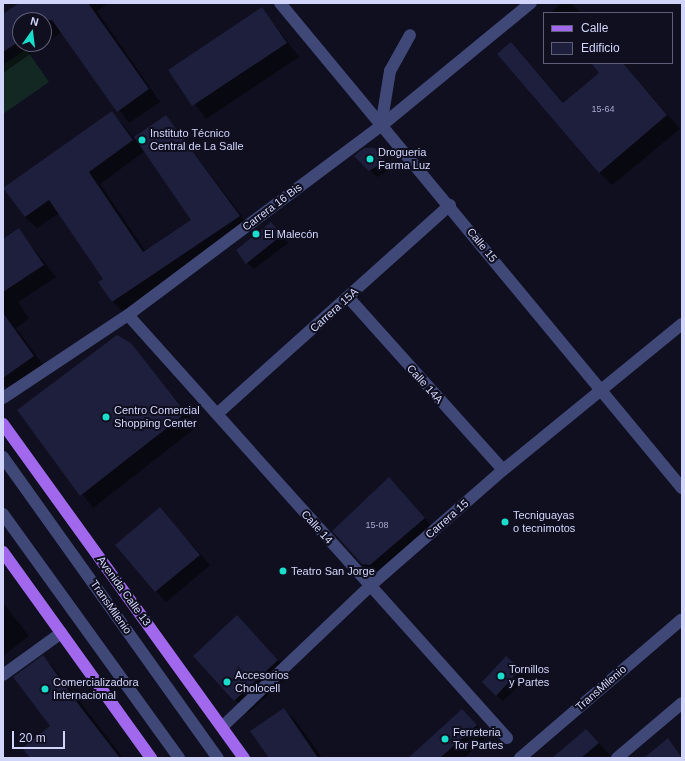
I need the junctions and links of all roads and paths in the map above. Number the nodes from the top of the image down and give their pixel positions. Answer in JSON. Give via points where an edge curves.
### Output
{"nodes":[{"id":1,"x":280,"y":3,"type":"edge"},
{"id":2,"x":530,"y":3,"type":"edge"},
{"id":3,"x":410,"y":35,"type":"dead end"},
{"id":4,"x":381,"y":126,"type":"junction"},
{"id":5,"x":450,"y":205,"type":"junction"},
{"id":6,"x":348,"y":298,"type":"junction"},
{"id":7,"x":128,"y":315,"type":"junction"},
{"id":8,"x":682,"y":324,"type":"edge"},
{"id":9,"x":600,"y":393,"type":"junction"},
{"id":10,"x":3,"y":398,"type":"edge"},
{"id":11,"x":217,"y":414,"type":"junction"},
{"id":12,"x":3,"y":424,"type":"edge"},
{"id":13,"x":3,"y":457,"type":"edge"},
{"id":14,"x":503,"y":470,"type":"junction"},
{"id":15,"x":682,"y":488,"type":"edge"},
{"id":16,"x":3,"y":514,"type":"edge"},
{"id":17,"x":3,"y":552,"type":"edge"},
{"id":18,"x":370,"y":586,"type":"junction"},
{"id":19,"x":682,"y":619,"type":"edge"},
{"id":20,"x":61,"y":633,"type":"junction"},
{"id":21,"x":3,"y":675,"type":"edge"},
{"id":22,"x":682,"y":703,"type":"edge"},
{"id":23,"x":222,"y":727,"type":"junction"},
{"id":24,"x":507,"y":738,"type":"dead end"},
{"id":25,"x":151,"y":758,"type":"edge"},
{"id":26,"x":179,"y":758,"type":"edge"},
{"id":27,"x":218,"y":758,"type":"edge"},
{"id":28,"x":244,"y":758,"type":"edge"},
{"id":29,"x":520,"y":758,"type":"edge"},
{"id":30,"x":617,"y":758,"type":"edge"}],
"edges":[{"from":1,"to":4,"type":"street","name":"Calle 15"},
{"from":2,"to":4,"type":"street","name":"Carrera 16 Bis"},
{"from":3,"to":4,"type":"street","via":[[390,71]]},
{"from":4,"to":5,"type":"street","name":"Calle 15"},
{"from":4,"to":7,"type":"street","name":"Carrera 16 Bis"},
{"from":5,"to":6,"type":"street","name":"Carrera 15A"},
{"from":5,"to":9,"type":"street","name":"Calle 15"},
{"from":6,"to":11,"type":"street","name":"Carrera 15A"},
{"from":6,"to":14,"type":"street","name":"Calle 14A"},
{"from":7,"to":10,"type":"street","name":"Carrera 16 Bis"},
{"from":7,"to":11,"type":"street","name":"Calle 14"},
{"from":8,"to":9,"type":"street","name":"Carrera 15"},
{"from":9,"to":14,"type":"street","name":"Carrera 15"},
{"from":9,"to":15,"type":"street","name":"Calle 15"},
{"from":11,"to":18,"type":"street","name":"Calle 14"},
{"from":12,"to":23,"type":"main road","name":"Avenida Calle 13"},
{"from":13,"to":27,"type":"street","name":"TransMilenio"},
{"from":14,"to":18,"type":"street","name":"Carrera 15"},
{"from":16,"to":26,"type":"street"},
{"from":17,"to":20,"type":"main road"},
{"from":18,"to":23,"type":"street","name":"Carrera 15"},
{"from":18,"to":24,"type":"street","name":"Calle 14"},
{"from":19,"to":29,"type":"street","name":"TransMilenio"},
{"from":20,"to":21,"type":"street"},
{"from":20,"to":25,"type":"main road"},
{"from":22,"to":30,"type":"street"},
{"from":23,"to":28,"type":"main road","name":"Avenida Calle 13"}]}
